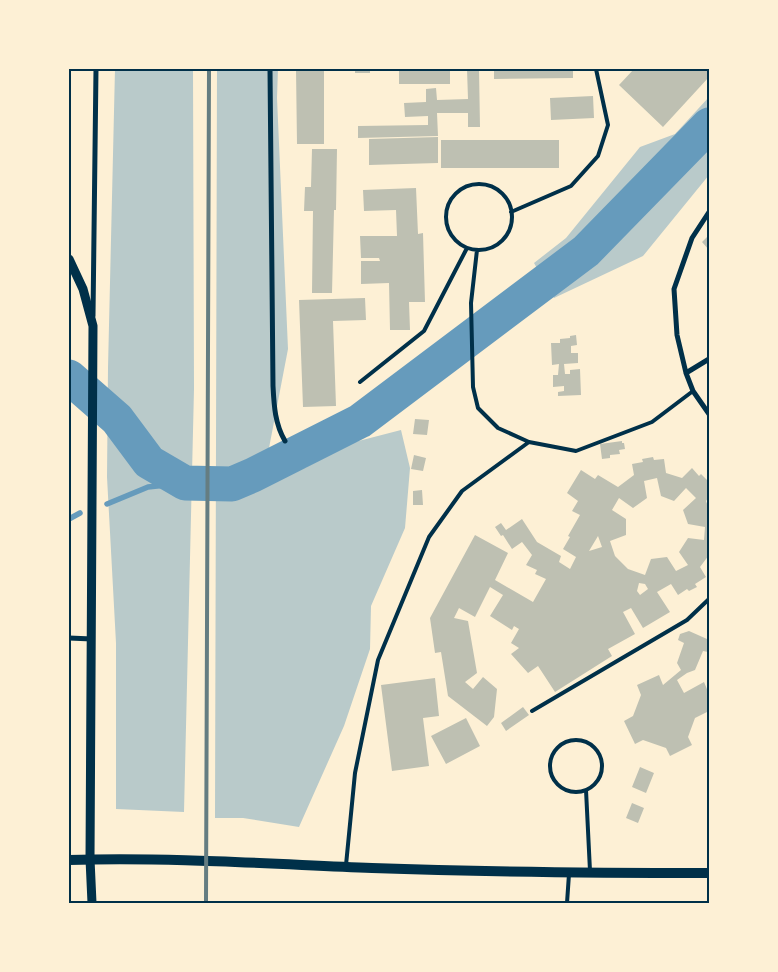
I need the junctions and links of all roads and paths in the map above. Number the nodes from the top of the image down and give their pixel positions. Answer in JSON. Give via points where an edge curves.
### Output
{"nodes":[{"id":1,"x":96,"y":69,"type":"edge"},
{"id":2,"x":270,"y":69,"type":"edge"},
{"id":3,"x":596,"y":69,"type":"edge"},
{"id":4,"x":511,"y":212,"type":"junction"},
{"id":5,"x":709,"y":212,"type":"edge"},
{"id":6,"x":467,"y":248,"type":"junction"},
{"id":7,"x":477,"y":250,"type":"junction"},
{"id":8,"x":69,"y":259,"type":"edge"},
{"id":9,"x":93,"y":326,"type":"junction"},
{"id":10,"x":709,"y":359,"type":"edge"},
{"id":11,"x":686,"y":373,"type":"junction"},
{"id":12,"x":360,"y":382,"type":"dead end"},
{"id":13,"x":693,"y":391,"type":"junction"},
{"id":14,"x":709,"y":414,"type":"edge"},
{"id":15,"x":285,"y":441,"type":"dead end"},
{"id":16,"x":529,"y":442,"type":"junction"},
{"id":17,"x":709,"y":599,"type":"edge"},
{"id":18,"x":69,"y":638,"type":"edge"},
{"id":19,"x":92,"y":639,"type":"junction"},
{"id":20,"x":532,"y":711,"type":"dead end"},
{"id":21,"x":586,"y":790,"type":"junction"},
{"id":22,"x":90,"y":859,"type":"junction"},
{"id":23,"x":69,"y":860,"type":"edge"},
{"id":24,"x":346,"y":867,"type":"junction"},
{"id":25,"x":570,"y":872,"type":"junction"},
{"id":26,"x":590,"y":873,"type":"junction"},
{"id":27,"x":709,"y":873,"type":"edge"},
{"id":28,"x":92,"y":903,"type":"edge"},
{"id":29,"x":568,"y":903,"type":"edge"}],
"edges":[{"from":1,"to":9,"type":"street"},
{"from":2,"to":15,"type":"street","via":[[273,386],[276,420]]},
{"from":3,"to":4,"type":"lane","via":[[608,125],[598,156],[571,186]]},
{"from":4,"to":6,"type":"lane","via":[[508,201],[490,186],[479,184],[458,191],[450,200],[446,222],[457,242]]},
{"from":4,"to":7,"type":"lane","via":[[509,229],[499,243]]},
{"from":5,"to":11,"type":"street","via":[[692,238],[674,289],[677,335]]},
{"from":6,"to":7,"type":"lane"},
{"from":6,"to":12,"type":"lane","via":[[424,331]]},
{"from":7,"to":16,"type":"lane","via":[[471,303],[473,387],[478,408],[498,428]]},
{"from":8,"to":9,"type":"street","via":[[83,289]]},
{"from":9,"to":19,"type":"street"},
{"from":10,"to":11,"type":"street"},
{"from":11,"to":13,"type":"street"},
{"from":13,"to":14,"type":"street"},
{"from":13,"to":16,"type":"lane","via":[[652,422],[576,451]]},
{"from":16,"to":24,"type":"lane","via":[[462,491],[430,537],[378,660],[355,773]]},
{"from":17,"to":20,"type":"lane","via":[[687,620]]},
{"from":18,"to":19,"type":"street"},
{"from":19,"to":22,"type":"street"},
{"from":21,"to":21,"type":"lane","via":[[578,792],[562,788],[552,775],[551,759],[567,741],[584,741],[592,746],[601,760],[598,778]]},
{"from":21,"to":26,"type":"lane"},
{"from":22,"to":23,"type":"main road"},
{"from":22,"to":24,"type":"main road"},
{"from":22,"to":28,"type":"street"},
{"from":24,"to":25,"type":"main road"},
{"from":25,"to":26,"type":"main road"},
{"from":25,"to":29,"type":"lane"},
{"from":26,"to":27,"type":"main road"}]}
